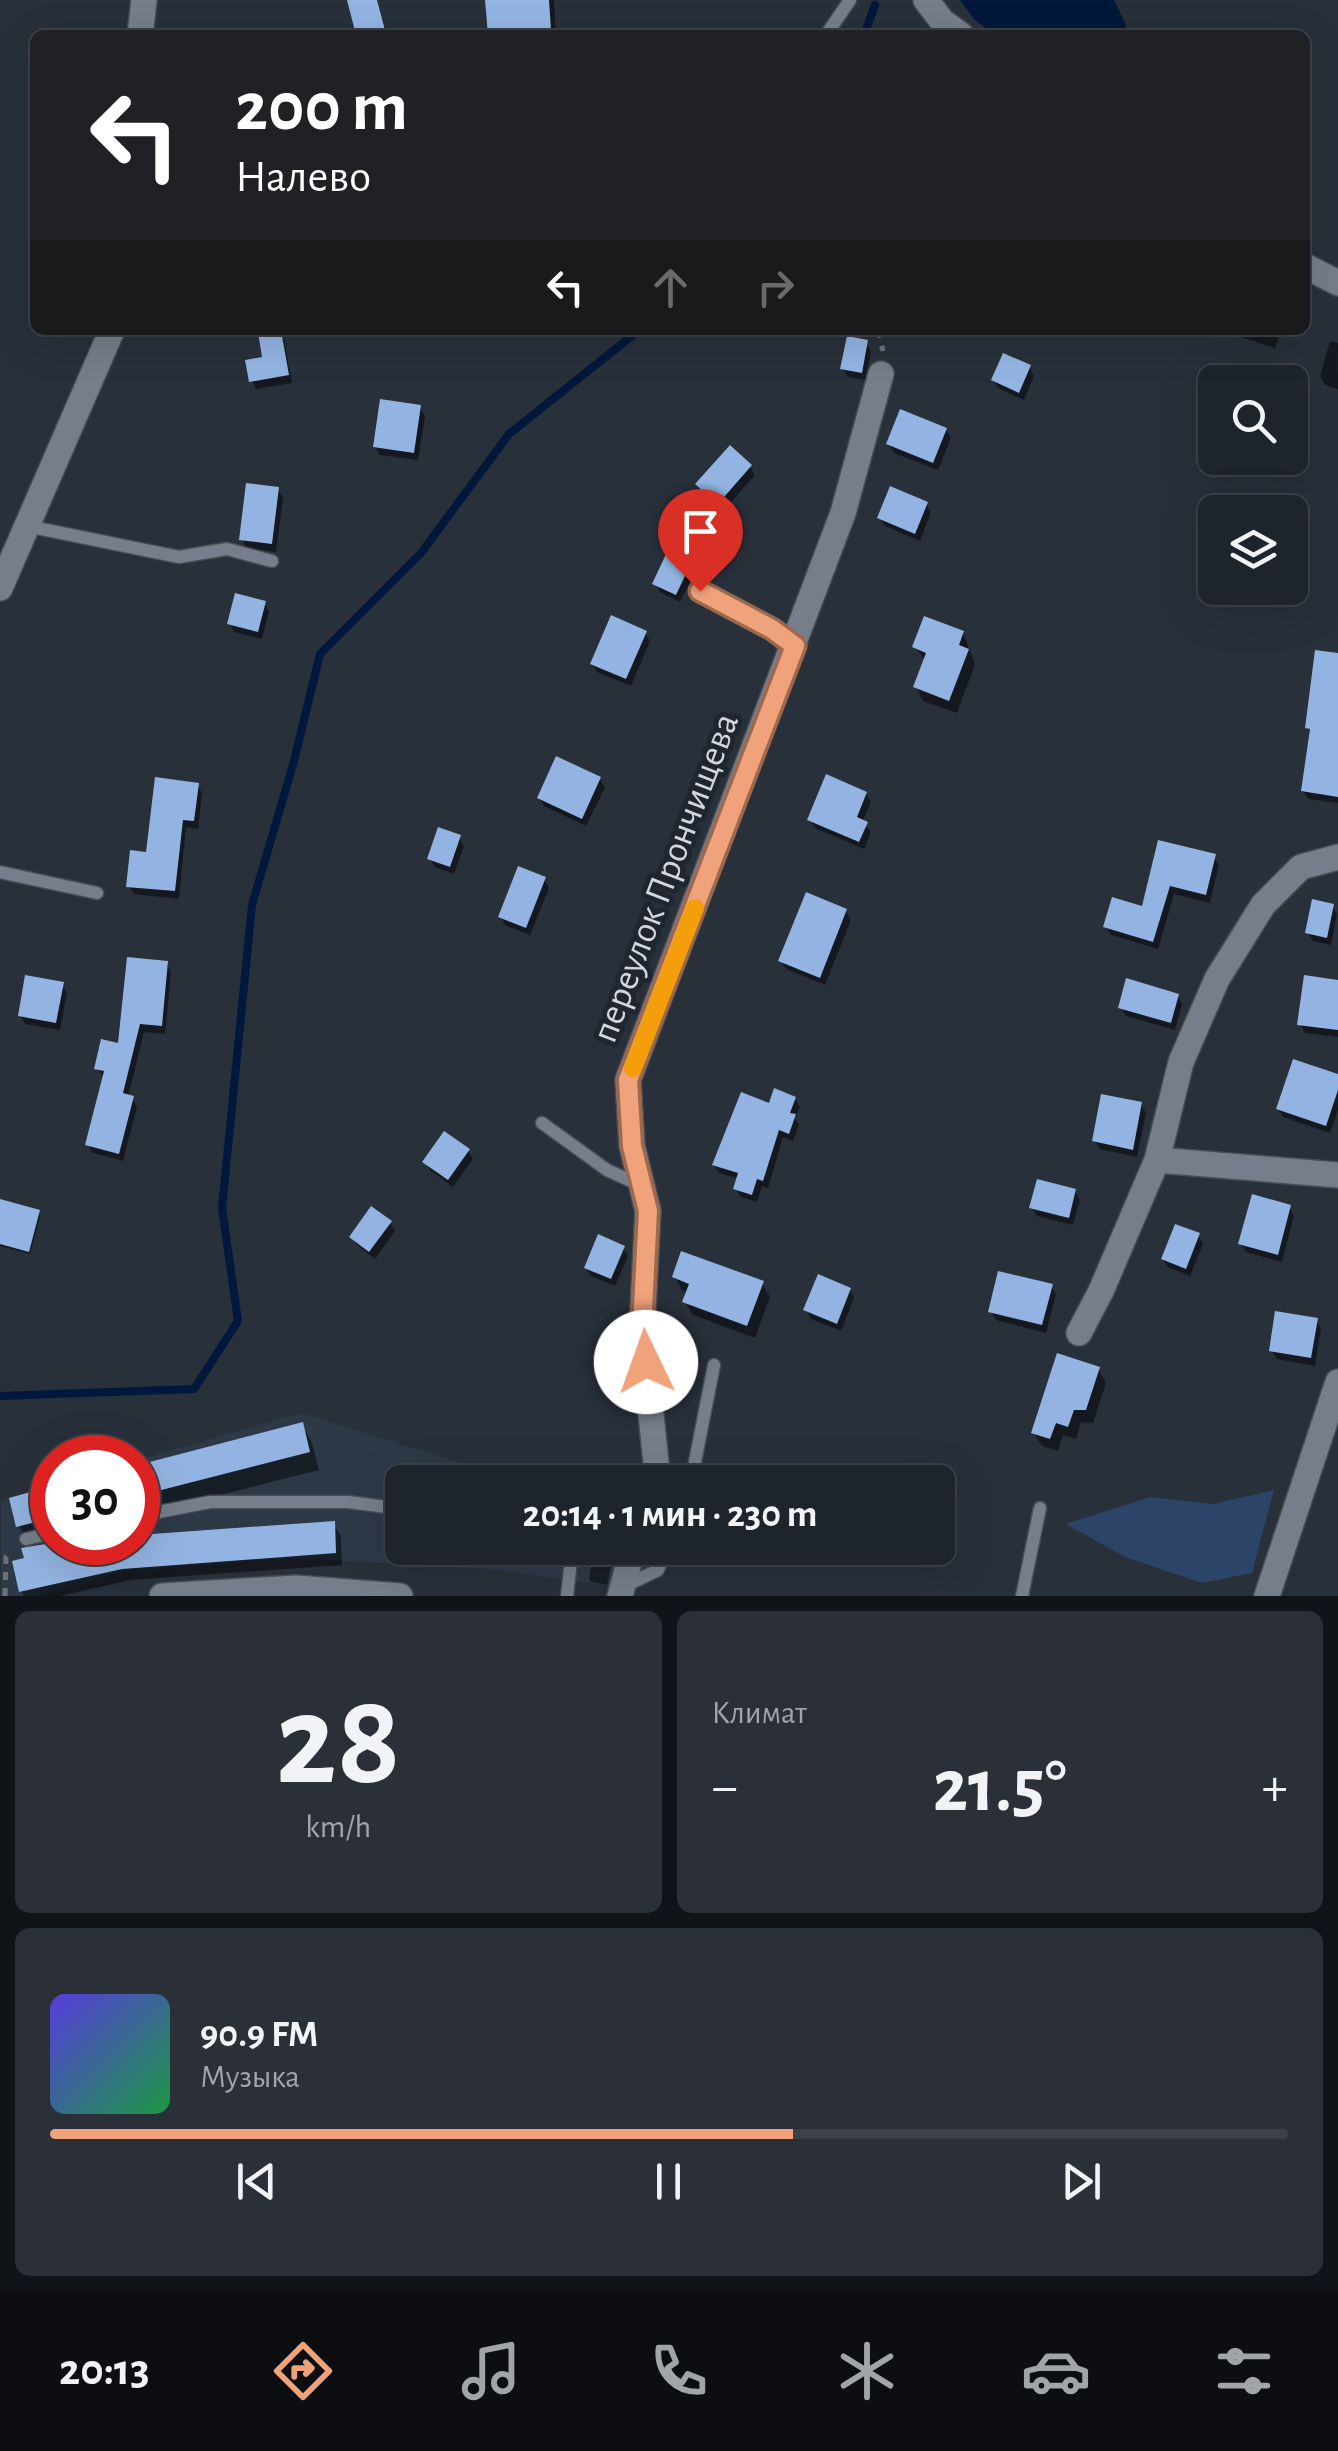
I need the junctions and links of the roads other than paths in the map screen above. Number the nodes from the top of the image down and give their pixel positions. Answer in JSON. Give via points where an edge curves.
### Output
{"nodes":[{"id":1,"x":144,"y":0,"type":"edge"},
{"id":2,"x":850,"y":0,"type":"edge"},
{"id":3,"x":926,"y":0,"type":"edge"},
{"id":4,"x":141,"y":30,"type":"edge"},
{"id":5,"x":829,"y":30,"type":"edge"},
{"id":6,"x":954,"y":30,"type":"edge"},
{"id":7,"x":1310,"y":269,"type":"edge"},
{"id":8,"x":1338,"y":284,"type":"edge"},
{"id":9,"x":110,"y":335,"type":"edge"},
{"id":10,"x":880,"y":374,"type":"dead end"},
{"id":11,"x":27,"y":526,"type":"junction"},
{"id":12,"x":272,"y":561,"type":"dead end"},
{"id":13,"x":0,"y":588,"type":"edge"},
{"id":14,"x":700,"y":591,"type":"dead end"},
{"id":15,"x":795,"y":646,"type":"junction"},
{"id":16,"x":1338,"y":857,"type":"edge"},
{"id":17,"x":0,"y":872,"type":"edge"},
{"id":18,"x":97,"y":893,"type":"dead end"},
{"id":19,"x":542,"y":1123,"type":"dead end"},
{"id":20,"x":1157,"y":1160,"type":"junction"},
{"id":21,"x":1338,"y":1175,"type":"edge"},
{"id":22,"x":642,"y":1186,"type":"junction"},
{"id":23,"x":1079,"y":1333,"type":"dead end"},
{"id":24,"x":714,"y":1365,"type":"dead end"},
{"id":25,"x":1338,"y":1382,"type":"edge"},
{"id":26,"x":655,"y":1465,"type":"edge"},
{"id":27,"x":694,"y":1465,"type":"edge"},
{"id":28,"x":385,"y":1506,"type":"edge"},
{"id":29,"x":1040,"y":1508,"type":"dead end"},
{"id":30,"x":160,"y":1512,"type":"edge"},
{"id":31,"x":30,"y":1537,"type":"edge"},
{"id":32,"x":26,"y":1538,"type":"road end"},
{"id":33,"x":571,"y":1565,"type":"edge"},
{"id":34,"x":629,"y":1565,"type":"edge"},
{"id":35,"x":660,"y":1565,"type":"edge"},
{"id":36,"x":622,"y":1592,"type":"edge"},
{"id":37,"x":162,"y":1596,"type":"edge"},
{"id":38,"x":400,"y":1596,"type":"edge"},
{"id":39,"x":567,"y":1596,"type":"edge"},
{"id":40,"x":1022,"y":1596,"type":"edge"},
{"id":41,"x":1268,"y":1596,"type":"edge"}],
"edges":[{"from":1,"to":4,"type":"street"},
{"from":2,"to":5,"type":"lane"},
{"from":3,"to":6,"type":"street"},
{"from":7,"to":8,"type":"street"},
{"from":9,"to":11,"type":"street"},
{"from":10,"to":15,"type":"street","name":"переулок Прончищева","via":[[843,514]]},
{"from":11,"to":12,"type":"lane","via":[[178,557],[227,550]]},
{"from":11,"to":13,"type":"street"},
{"from":14,"to":15,"type":"lane"},
{"from":15,"to":22,"type":"street","name":"переулок Прончищева","via":[[628,1080]]},
{"from":16,"to":20,"type":"street","via":[[1301,867],[1263,905],[1217,979],[1182,1062]]},
{"from":17,"to":18,"type":"lane"},
{"from":19,"to":22,"type":"lane","via":[[607,1170]]},
{"from":20,"to":21,"type":"street"},
{"from":20,"to":23,"type":"street"},
{"from":22,"to":26,"type":"street","name":"переулок Прончищева","via":[[648,1211],[642,1328]]},
{"from":24,"to":27,"type":"lane"},
{"from":25,"to":41,"type":"street"},
{"from":28,"to":30,"type":"lane","via":[[210,1502]]},
{"from":29,"to":40,"type":"lane"},
{"from":31,"to":32,"type":"lane"},
{"from":33,"to":39,"type":"lane"},
{"from":34,"to":36,"type":"street"},
{"from":35,"to":36,"type":"lane"},
{"from":37,"to":38,"type":"street","via":[[296,1588]]}]}
